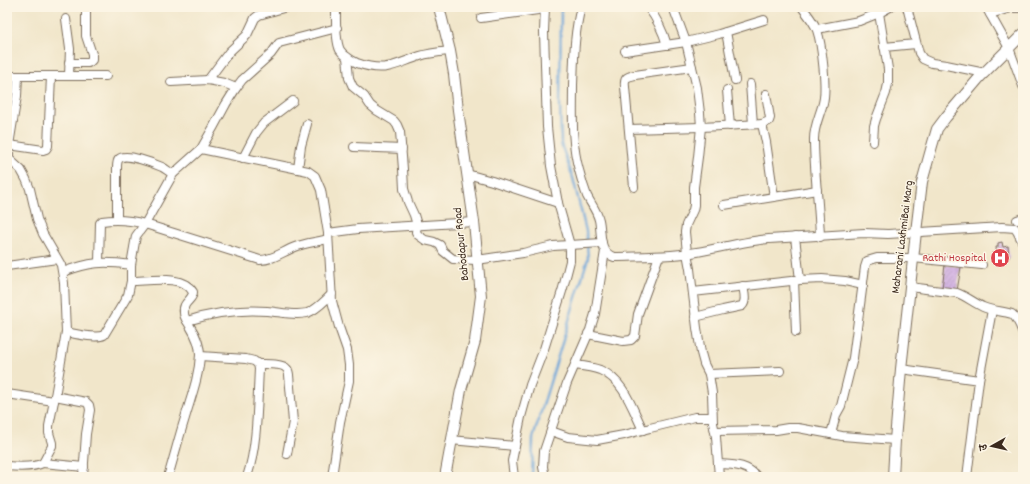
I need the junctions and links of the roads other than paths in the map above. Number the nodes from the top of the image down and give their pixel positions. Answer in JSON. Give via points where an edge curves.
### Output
{"nodes":[{"id":1,"x":86,"y":7,"type":"edge"},
{"id":2,"x":286,"y":7,"type":"edge"},
{"id":3,"x":336,"y":7,"type":"edge"},
{"id":4,"x":439,"y":7,"type":"edge"},
{"id":5,"x":581,"y":7,"type":"edge"},
{"id":6,"x":673,"y":7,"type":"edge"},
{"id":7,"x":802,"y":7,"type":"edge"},
{"id":8,"x":890,"y":7,"type":"edge"},
{"id":9,"x":907,"y":7,"type":"edge"},
{"id":10,"x":545,"y":8,"type":"edge"},
{"id":11,"x":650,"y":8,"type":"edge"},
{"id":12,"x":1023,"y":8,"type":"edge"},
{"id":13,"x":988,"y":10,"type":"edge"},
{"id":14,"x":879,"y":13,"type":"junction"},
{"id":15,"x":481,"y":18,"type":"dead end"},
{"id":16,"x":66,"y":19,"type":"dead end"},
{"id":17,"x":764,"y":20,"type":"dead end"},
{"id":18,"x":336,"y":28,"type":"junction"},
{"id":19,"x":816,"y":29,"type":"junction"},
{"id":20,"x":726,"y":32,"type":"junction"},
{"id":21,"x":1023,"y":34,"type":"edge"},
{"id":22,"x":686,"y":42,"type":"junction"},
{"id":23,"x":916,"y":44,"type":"junction"},
{"id":24,"x":667,"y":45,"type":"junction"},
{"id":25,"x":884,"y":47,"type":"junction"},
{"id":26,"x":1009,"y":48,"type":"junction"},
{"id":27,"x":450,"y":51,"type":"junction"},
{"id":28,"x":625,"y":51,"type":"dead end"},
{"id":29,"x":347,"y":57,"type":"junction"},
{"id":30,"x":69,"y":63,"type":"junction"},
{"id":31,"x":692,"y":68,"type":"junction"},
{"id":32,"x":985,"y":72,"type":"junction"},
{"id":33,"x":7,"y":76,"type":"edge"},
{"id":34,"x":18,"y":76,"type":"junction"},
{"id":35,"x":51,"y":76,"type":"junction"},
{"id":36,"x":69,"y":76,"type":"junction"},
{"id":37,"x":106,"y":76,"type":"dead end"},
{"id":38,"x":208,"y":80,"type":"junction"},
{"id":39,"x":736,"y":80,"type":"dead end"},
{"id":40,"x":171,"y":82,"type":"dead end"},
{"id":41,"x":750,"y":84,"type":"dead end"},
{"id":42,"x":1023,"y":86,"type":"edge"},
{"id":43,"x":236,"y":88,"type":"junction"},
{"id":44,"x":728,"y":90,"type":"dead end"},
{"id":45,"x":766,"y":94,"type":"dead end"},
{"id":46,"x":293,"y":101,"type":"dead end"},
{"id":47,"x":307,"y":124,"type":"dead end"},
{"id":48,"x":753,"y":124,"type":"junction"},
{"id":49,"x":762,"y":124,"type":"junction"},
{"id":50,"x":730,"y":126,"type":"junction"},
{"id":51,"x":701,"y":127,"type":"junction"},
{"id":52,"x":629,"y":129,"type":"junction"},
{"id":53,"x":873,"y":142,"type":"dead end"},
{"id":54,"x":10,"y":145,"type":"junction"},
{"id":55,"x":354,"y":147,"type":"dead end"},
{"id":56,"x":201,"y":149,"type":"junction"},
{"id":57,"x":402,"y":149,"type":"junction"},
{"id":58,"x":243,"y":158,"type":"junction"},
{"id":59,"x":298,"y":169,"type":"junction"},
{"id":60,"x":173,"y":174,"type":"junction"},
{"id":61,"x":467,"y":174,"type":"junction"},
{"id":62,"x":634,"y":187,"type":"dead end"},
{"id":63,"x":817,"y":190,"type":"junction"},
{"id":64,"x":774,"y":197,"type":"junction"},
{"id":65,"x":558,"y":202,"type":"junction"},
{"id":66,"x":724,"y":205,"type":"dead end"},
{"id":67,"x":117,"y":219,"type":"junction"},
{"id":68,"x":474,"y":222,"type":"junction"},
{"id":69,"x":145,"y":224,"type":"junction"},
{"id":70,"x":416,"y":225,"type":"junction"},
{"id":71,"x":916,"y":232,"type":"junction"},
{"id":72,"x":328,"y":236,"type":"junction"},
{"id":73,"x":795,"y":237,"type":"junction"},
{"id":74,"x":820,"y":237,"type":"junction"},
{"id":75,"x":598,"y":243,"type":"junction"},
{"id":76,"x":1023,"y":243,"type":"edge"},
{"id":77,"x":573,"y":245,"type":"junction"},
{"id":78,"x":605,"y":252,"type":"junction"},
{"id":79,"x":687,"y":253,"type":"junction"},
{"id":80,"x":659,"y":256,"type":"junction"},
{"id":81,"x":914,"y":258,"type":"junction"},
{"id":82,"x":57,"y":259,"type":"junction"},
{"id":83,"x":477,"y":260,"type":"junction"},
{"id":84,"x":99,"y":262,"type":"junction"},
{"id":85,"x":131,"y":265,"type":"junction"},
{"id":86,"x":982,"y":265,"type":"dead end"},
{"id":87,"x":7,"y":266,"type":"edge"},
{"id":88,"x":63,"y":272,"type":"junction"},
{"id":89,"x":797,"y":280,"type":"junction"},
{"id":90,"x":132,"y":281,"type":"junction"},
{"id":91,"x":863,"y":285,"type":"junction"},
{"id":92,"x":743,"y":286,"type":"junction"},
{"id":93,"x":910,"y":287,"type":"junction"},
{"id":94,"x":693,"y":292,"type":"junction"},
{"id":95,"x":332,"y":294,"type":"junction"},
{"id":96,"x":992,"y":310,"type":"junction"},
{"id":97,"x":695,"y":317,"type":"junction"},
{"id":98,"x":1020,"y":320,"type":"edge"},
{"id":99,"x":187,"y":321,"type":"junction"},
{"id":100,"x":66,"y":332,"type":"junction"},
{"id":101,"x":796,"y":332,"type":"dead end"},
{"id":102,"x":1023,"y":333,"type":"edge"},
{"id":103,"x":588,"y":334,"type":"junction"},
{"id":104,"x":200,"y":356,"type":"junction"},
{"id":105,"x":258,"y":364,"type":"junction"},
{"id":106,"x":575,"y":365,"type":"junction"},
{"id":107,"x":901,"y":369,"type":"junction"},
{"id":108,"x":780,"y":371,"type":"dead end"},
{"id":109,"x":708,"y":374,"type":"junction"},
{"id":110,"x":979,"y":380,"type":"junction"},
{"id":111,"x":7,"y":394,"type":"edge"},
{"id":112,"x":55,"y":398,"type":"junction"},
{"id":113,"x":712,"y":417,"type":"junction"},
{"id":114,"x":643,"y":430,"type":"junction"},
{"id":115,"x":551,"y":431,"type":"junction"},
{"id":116,"x":714,"y":431,"type":"junction"},
{"id":117,"x":831,"y":434,"type":"junction"},
{"id":118,"x":451,"y":440,"type":"junction"},
{"id":119,"x":895,"y":440,"type":"junction"},
{"id":120,"x":515,"y":446,"type":"junction"},
{"id":121,"x":287,"y":454,"type":"dead end"},
{"id":122,"x":43,"y":463,"type":"junction"},
{"id":123,"x":718,"y":464,"type":"junction"},
{"id":124,"x":7,"y":466,"type":"edge"},
{"id":125,"x":84,"y":467,"type":"junction"},
{"id":126,"x":83,"y":477,"type":"edge"},
{"id":127,"x":168,"y":477,"type":"edge"},
{"id":128,"x":247,"y":477,"type":"edge"},
{"id":129,"x":332,"y":477,"type":"edge"},
{"id":130,"x":445,"y":477,"type":"edge"},
{"id":131,"x":514,"y":477,"type":"edge"},
{"id":132,"x":544,"y":477,"type":"edge"},
{"id":133,"x":719,"y":477,"type":"edge"},
{"id":134,"x":756,"y":477,"type":"edge"},
{"id":135,"x":892,"y":477,"type":"edge"},
{"id":136,"x":967,"y":477,"type":"edge"}],
"edges":[{"from":1,"to":30,"type":"street","via":[[86,36],[92,60],[88,63]]},
{"from":2,"to":38,"type":"street","via":[[255,18],[247,35],[229,52]]},
{"from":3,"to":18,"type":"street"},
{"from":4,"to":27,"type":"main road","name":"Bahodapur Road"},
{"from":5,"to":75,"type":"street","via":[[574,42],[574,150],[586,194],[600,222]]},
{"from":6,"to":22,"type":"street"},
{"from":7,"to":19,"type":"street"},
{"from":8,"to":14,"type":"street"},
{"from":9,"to":23,"type":"street"},
{"from":10,"to":15,"type":"street"},
{"from":10,"to":65,"type":"street","via":[[547,127]]},
{"from":11,"to":24,"type":"street"},
{"from":12,"to":13,"type":"street"},
{"from":13,"to":26,"type":"street"},
{"from":14,"to":19,"type":"street","via":[[859,21]]},
{"from":14,"to":25,"type":"street"},
{"from":16,"to":30,"type":"street"},
{"from":17,"to":20,"type":"street"},
{"from":18,"to":29,"type":"street","via":[[340,50]]},
{"from":18,"to":43,"type":"street","via":[[279,43]]},
{"from":19,"to":63,"type":"street","via":[[821,48],[824,88],[824,102],[814,134]]},
{"from":20,"to":22,"type":"street"},
{"from":20,"to":39,"type":"street"},
{"from":21,"to":26,"type":"main road","name":"Maharani LaxhmiBai Marg"},
{"from":22,"to":24,"type":"street"},
{"from":22,"to":31,"type":"street"},
{"from":23,"to":25,"type":"street"},
{"from":23,"to":32,"type":"street","via":[[923,59],[928,62]]},
{"from":24,"to":28,"type":"street"},
{"from":25,"to":53,"type":"street","via":[[888,84],[876,118]]},
{"from":26,"to":32,"type":"main road","name":"Maharani LaxhmiBai Marg"},
{"from":26,"to":42,"type":"street"},
{"from":27,"to":29,"type":"street","via":[[420,56],[380,68],[363,65]]},
{"from":27,"to":61,"type":"main road","name":"Bahodapur Road"},
{"from":29,"to":57,"type":"street","via":[[349,78],[353,87],[376,110],[394,121],[400,132]]},
{"from":30,"to":36,"type":"street"},
{"from":31,"to":51,"type":"street"},
{"from":31,"to":52,"type":"street","via":[[628,77],[625,82]]},
{"from":32,"to":71,"type":"main road","name":"Maharani LaxhmiBai Marg","via":[[937,129],[922,182]]},
{"from":33,"to":34,"type":"street"},
{"from":34,"to":35,"type":"street"},
{"from":34,"to":54,"type":"street"},
{"from":35,"to":36,"type":"street"},
{"from":35,"to":54,"type":"street","via":[[48,146],[43,150]]},
{"from":36,"to":37,"type":"street"},
{"from":38,"to":40,"type":"street"},
{"from":38,"to":43,"type":"street"},
{"from":41,"to":48,"type":"street"},
{"from":43,"to":56,"type":"street"},
{"from":44,"to":50,"type":"street"},
{"from":45,"to":49,"type":"street","via":[[770,118]]},
{"from":46,"to":58,"type":"street","via":[[264,123]]},
{"from":47,"to":59,"type":"street"},
{"from":48,"to":49,"type":"street"},
{"from":48,"to":50,"type":"street"},
{"from":49,"to":64,"type":"street"},
{"from":50,"to":51,"type":"street"},
{"from":51,"to":52,"type":"street"},
{"from":51,"to":79,"type":"street","via":[[694,205],[685,232]]},
{"from":52,"to":62,"type":"street"},
{"from":54,"to":82,"type":"street","via":[[9,159],[21,170],[26,179],[37,219]]},
{"from":55,"to":57,"type":"street"},
{"from":56,"to":58,"type":"street"},
{"from":56,"to":60,"type":"street"},
{"from":57,"to":70,"type":"street","via":[[404,189]]},
{"from":58,"to":59,"type":"street"},
{"from":59,"to":72,"type":"street","via":[[315,176],[321,190]]},
{"from":60,"to":67,"type":"street","via":[[145,160],[122,156],[119,158]]},
{"from":60,"to":69,"type":"street"},
{"from":61,"to":65,"type":"street"},
{"from":61,"to":68,"type":"main road","name":"Bahodapur Road"},
{"from":63,"to":64,"type":"street"},
{"from":63,"to":74,"type":"street"},
{"from":64,"to":66,"type":"street"},
{"from":65,"to":77,"type":"street"},
{"from":67,"to":69,"type":"street"},
{"from":67,"to":84,"type":"street","via":[[100,223]]},
{"from":68,"to":70,"type":"street"},
{"from":68,"to":83,"type":"main road","name":"Bahodapur Road"},
{"from":69,"to":72,"type":"street","via":[[260,260],[268,260],[296,246]]},
{"from":69,"to":85,"type":"street","via":[[136,236]]},
{"from":70,"to":72,"type":"street","via":[[358,229]]},
{"from":70,"to":83,"type":"street","via":[[418,235],[440,245],[453,259]]},
{"from":71,"to":74,"type":"street"},
{"from":71,"to":76,"type":"street","via":[[1010,227],[1014,228]]},
{"from":71,"to":81,"type":"main road","name":"Maharani LaxhmiBai Marg"},
{"from":72,"to":95,"type":"street"},
{"from":73,"to":74,"type":"street"},
{"from":73,"to":79,"type":"street","via":[[755,240]]},
{"from":73,"to":89,"type":"street"},
{"from":75,"to":77,"type":"street"},
{"from":75,"to":78,"type":"street"},
{"from":77,"to":83,"type":"street","via":[[553,246]]},
{"from":77,"to":120,"type":"street","via":[[563,288],[530,385]]},
{"from":78,"to":80,"type":"street","via":[[614,257]]},
{"from":78,"to":103,"type":"street","via":[[595,314]]},
{"from":79,"to":80,"type":"street"},
{"from":79,"to":94,"type":"street"},
{"from":80,"to":103,"type":"street","via":[[631,340],[623,341]]},
{"from":81,"to":86,"type":"street"},
{"from":81,"to":91,"type":"street","via":[[877,258],[867,261]]},
{"from":81,"to":93,"type":"main road","name":"Maharani LaxhmiBai Marg"},
{"from":82,"to":87,"type":"street"},
{"from":82,"to":88,"type":"street"},
{"from":83,"to":118,"type":"main road","name":"Bahodapur Road","via":[[481,296],[475,340],[460,390]]},
{"from":84,"to":85,"type":"street"},
{"from":84,"to":88,"type":"street"},
{"from":85,"to":90,"type":"street"},
{"from":88,"to":100,"type":"street"},
{"from":89,"to":91,"type":"street","via":[[822,279]]},
{"from":89,"to":92,"type":"street"},
{"from":89,"to":101,"type":"street"},
{"from":90,"to":99,"type":"street","via":[[177,281],[192,288],[194,292],[184,308]]},
{"from":90,"to":100,"type":"street","via":[[128,295],[104,335],[96,337]]},
{"from":91,"to":117,"type":"street","via":[[853,358],[843,400]]},
{"from":92,"to":94,"type":"street"},
{"from":92,"to":97,"type":"street","via":[[745,299],[742,306]]},
{"from":93,"to":96,"type":"street","via":[[956,293]]},
{"from":93,"to":107,"type":"main road","name":"Maharani LaxhmiBai Marg"},
{"from":94,"to":97,"type":"street"},
{"from":95,"to":99,"type":"street","via":[[308,313],[225,312]]},
{"from":95,"to":129,"type":"street","via":[[347,350],[349,381]]},
{"from":96,"to":98,"type":"street","via":[[1012,314]]},
{"from":96,"to":110,"type":"street"},
{"from":97,"to":109,"type":"street","via":[[701,353]]},
{"from":98,"to":102,"type":"street"},
{"from":99,"to":104,"type":"street"},
{"from":100,"to":112,"type":"street"},
{"from":103,"to":106,"type":"street"},
{"from":104,"to":105,"type":"street","via":[[246,359]]},
{"from":104,"to":127,"type":"street","via":[[197,381]]},
{"from":105,"to":121,"type":"street","via":[[284,366],[288,369],[293,422]]},
{"from":105,"to":128,"type":"street","via":[[256,432]]},
{"from":106,"to":114,"type":"street","via":[[599,369],[617,382]]},
{"from":106,"to":115,"type":"street","via":[[566,383]]},
{"from":107,"to":110,"type":"street"},
{"from":107,"to":119,"type":"main road","name":"Maharani LaxhmiBai Marg"},
{"from":108,"to":109,"type":"street"},
{"from":109,"to":113,"type":"street","via":[[712,393]]},
{"from":110,"to":136,"type":"street"},
{"from":111,"to":112,"type":"street"},
{"from":112,"to":122,"type":"street","via":[[49,426],[52,443]]},
{"from":112,"to":125,"type":"street","via":[[86,402],[89,405]]},
{"from":113,"to":114,"type":"street","via":[[695,417]]},
{"from":113,"to":116,"type":"street"},
{"from":114,"to":115,"type":"street","via":[[597,440],[568,437]]},
{"from":115,"to":132,"type":"street","via":[[544,451]]},
{"from":116,"to":117,"type":"street","via":[[798,428]]},
{"from":116,"to":123,"type":"street"},
{"from":117,"to":119,"type":"street"},
{"from":118,"to":120,"type":"street"},
{"from":118,"to":130,"type":"main road","name":"Bahodapur Road"},
{"from":119,"to":135,"type":"main road","name":"Maharani LaxhmiBai Marg"},
{"from":120,"to":131,"type":"street","via":[[512,461]]},
{"from":122,"to":124,"type":"street"},
{"from":122,"to":125,"type":"street"},
{"from":123,"to":133,"type":"street"},
{"from":123,"to":134,"type":"street","via":[[740,466],[748,469]]},
{"from":125,"to":126,"type":"street"}]}
